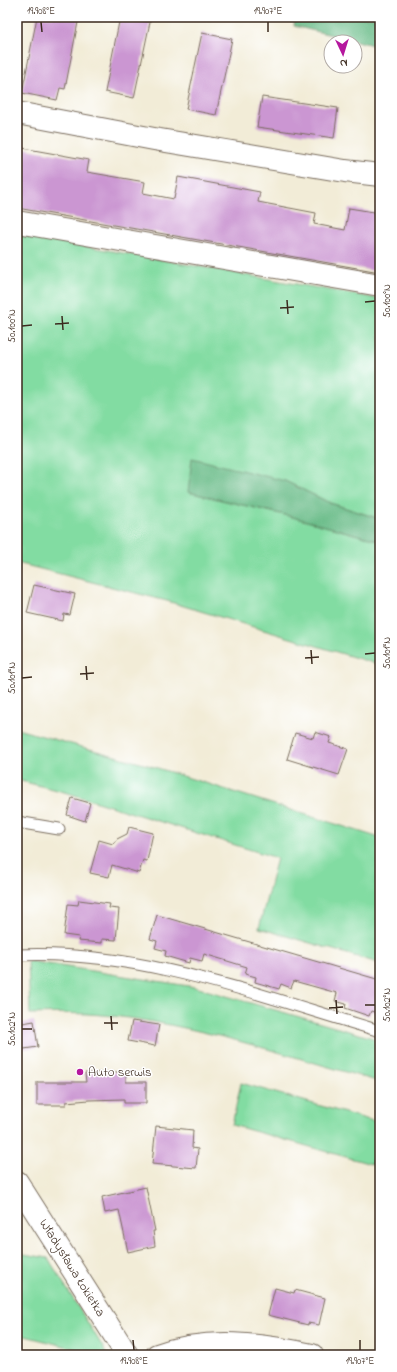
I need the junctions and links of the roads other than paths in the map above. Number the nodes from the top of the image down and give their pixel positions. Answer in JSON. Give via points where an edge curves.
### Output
{"nodes":[{"id":1,"x":17,"y":113,"type":"edge"},
{"id":2,"x":380,"y":175,"type":"edge"},
{"id":3,"x":17,"y":222,"type":"edge"},
{"id":4,"x":380,"y":286,"type":"edge"},
{"id":5,"x":17,"y":822,"type":"edge"},
{"id":6,"x":59,"y":829,"type":"dead end"},
{"id":7,"x":17,"y":955,"type":"edge"},
{"id":8,"x":380,"y":1031,"type":"edge"},
{"id":9,"x":17,"y":1182,"type":"edge"},
{"id":10,"x":127,"y":1355,"type":"edge"},
{"id":11,"x":157,"y":1355,"type":"edge"},
{"id":12,"x":312,"y":1355,"type":"edge"}],
"edges":[{"from":1,"to":2,"type":"street","via":[[345,172]]},
{"from":3,"to":4,"type":"street"},
{"from":5,"to":6,"type":"lane"},
{"from":7,"to":8,"type":"lane","via":[[68,955],[116,960],[196,977]]},
{"from":9,"to":10,"type":"street","name":"Władysława Łokietka"},
{"from":11,"to":12,"type":"street","via":[[224,1343],[277,1348]]}]}
